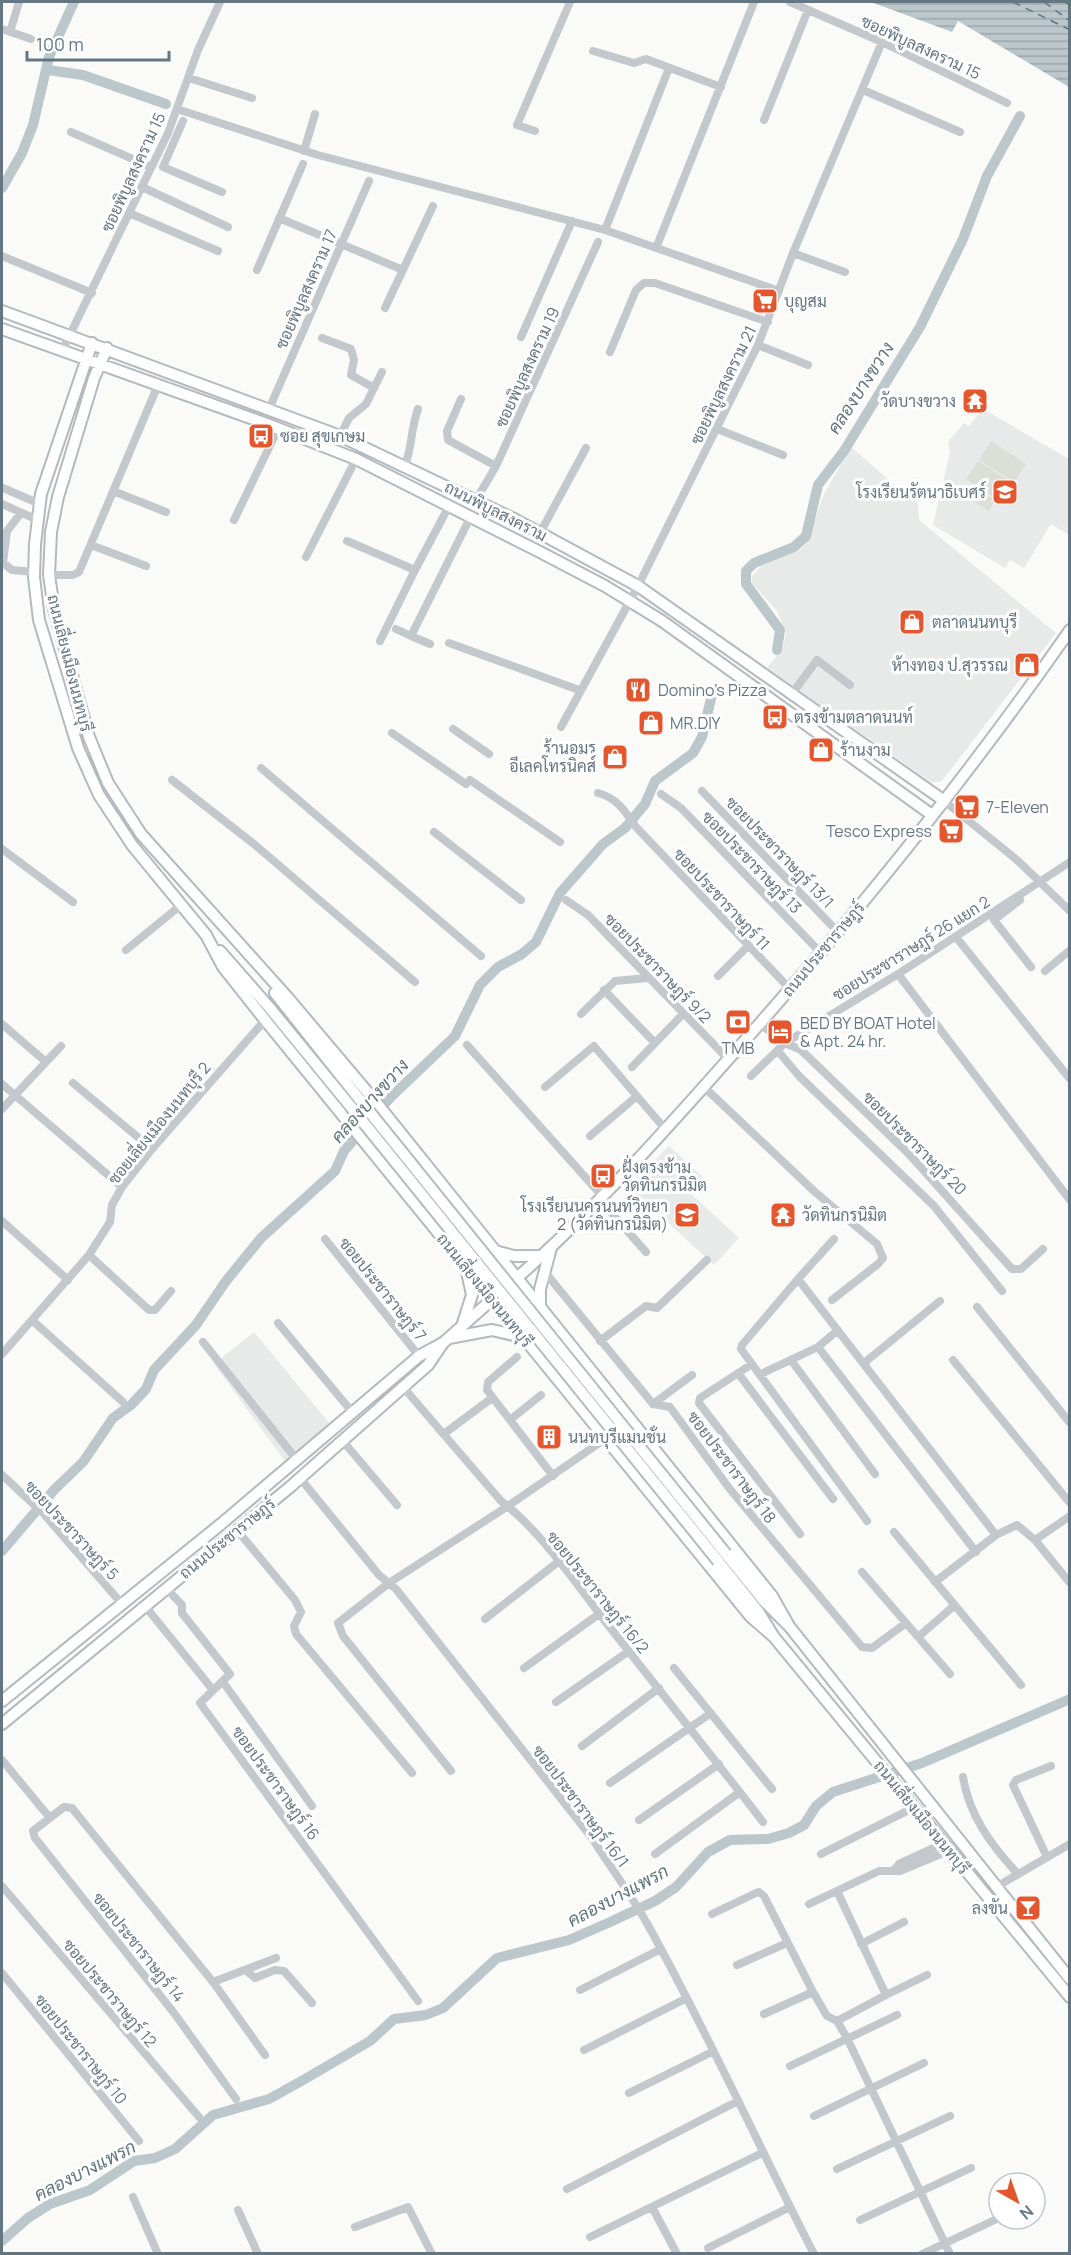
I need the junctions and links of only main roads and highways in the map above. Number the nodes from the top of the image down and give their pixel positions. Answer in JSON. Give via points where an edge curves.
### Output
{"nodes":[{"id":1,"x":2,"y":311,"type":"edge"},
{"id":2,"x":2,"y":329,"type":"edge"},
{"id":3,"x":92,"y":343,"type":"junction"},
{"id":4,"x":106,"y":348,"type":"junction"},
{"id":5,"x":85,"y":360,"type":"junction"},
{"id":6,"x":100,"y":365,"type":"junction"},
{"id":7,"x":1070,"y":630,"type":"edge"},
{"id":8,"x":943,"y":800,"type":"junction"},
{"id":9,"x":932,"y":815,"type":"junction"},
{"id":10,"x":206,"y":936,"type":"junction"},
{"id":11,"x":233,"y":937,"type":"junction"},
{"id":12,"x":480,"y":1234,"type":"junction"},
{"id":13,"x":551,"y":1247,"type":"junction"},
{"id":14,"x":495,"y":1251,"type":"junction"},
{"id":15,"x":541,"y":1256,"type":"junction"},
{"id":16,"x":458,"y":1257,"type":"junction"},
{"id":17,"x":466,"y":1268,"type":"junction"},
{"id":18,"x":517,"y":1278,"type":"junction"},
{"id":19,"x":492,"y":1300,"type":"junction"},
{"id":20,"x":540,"y":1309,"type":"junction"},
{"id":21,"x":462,"y":1326,"type":"junction"},
{"id":22,"x":557,"y":1330,"type":"junction"},
{"id":23,"x":522,"y":1337,"type":"junction"},
{"id":24,"x":446,"y":1340,"type":"junction"},
{"id":25,"x":534,"y":1352,"type":"junction"},
{"id":26,"x":722,"y":1557,"type":"junction"},
{"id":27,"x":789,"y":1626,"type":"junction"},
{"id":28,"x":774,"y":1637,"type":"junction"},
{"id":29,"x":2,"y":1701,"type":"edge"},
{"id":30,"x":2,"y":1724,"type":"edge"},
{"id":31,"x":1070,"y":1979,"type":"edge"},
{"id":32,"x":1070,"y":1997,"type":"edge"}],
"edges":[{"from":1,"to":3,"type":"main road","name":"ถนนพิบูลสงคราม"},
{"from":2,"to":5,"type":"main road","name":"ถนนพิบูลสงคราม"},
{"from":3,"to":4,"type":"main road","name":"ถนนพิบูลสงคราม"},
{"from":3,"to":5,"type":"main road","name":"ถนนเลี่ยงเมืองนนทบุรี"},
{"from":4,"to":6,"type":"main road","name":"ถนนเลี่ยงเมืองนนทบุรี"},
{"from":4,"to":8,"type":"main road","name":"ถนนพิบูลสงคราม","via":[[340,436],[540,533],[638,586]]},
{"from":5,"to":6,"type":"main road","name":"ถนนพิบูลสงคราม"},
{"from":5,"to":10,"type":"main road","name":"ถนนเลี่ยงเมืองนนทบุรี","via":[[40,504],[34,572],[39,620],[82,758],[99,795],[114,820]]},
{"from":6,"to":9,"type":"main road","name":"ถนนพิบูลสงคราม","via":[[356,459],[630,601]]},
{"from":6,"to":11,"type":"main road","name":"ถนนเลี่ยงเมืองนนทบุรี","via":[[58,497],[51,532],[54,609],[89,737],[108,783],[141,834]]},
{"from":7,"to":8,"type":"main road","name":"ถนนประชาราษฎร์"},
{"from":8,"to":9,"type":"main road","name":"ถนนประชาราษฎร์"},
{"from":9,"to":13,"type":"main road","name":"ถนนประชาราษฎร์","via":[[760,1024],[666,1130]]},
{"from":10,"to":16,"type":"main road","name":"ถนนเลี่ยงเมืองนนทบุรี","via":[[223,967]]},
{"from":10,"to":26,"type":"main road","name":"ถนนเลี่ยงเมืองนนทบุรี","bridge":true,"via":[[269,1007]]},
{"from":11,"to":12,"type":"main road","name":"ถนนเลี่ยงเมืองนนทบุรี","via":[[375,1101]]},
{"from":11,"to":26,"type":"main road","name":"ถนนเลี่ยงเมืองนนทบุรี","bridge":true},
{"from":12,"to":14,"type":"main road","name":"ถนนเลี่ยงเมืองนนทบุรี"},
{"from":12,"to":16,"type":"main road","via":[[483,1247],[477,1257],[467,1262]]},
{"from":13,"to":15,"type":"main road","name":"ถนนประชาราษฎร์"},
{"from":13,"to":20,"type":"main road","via":[[540,1289]]},
{"from":14,"to":15,"type":"main road"},
{"from":14,"to":18,"type":"main road","name":"ถนนเลี่ยงเมืองนนทบุรี"},
{"from":15,"to":18,"type":"main road","name":"ถนนประชาราษฎร์"},
{"from":16,"to":17,"type":"main road","name":"ถนนเลี่ยงเมืองนนทบุรี"},
{"from":17,"to":19,"type":"main road","name":"ถนนเลี่ยงเมืองนนทบุรี"},
{"from":17,"to":21,"type":"main road","via":[[471,1295]]},
{"from":18,"to":19,"type":"main road","name":"ถนนประชาราษฎร์"},
{"from":18,"to":20,"type":"main road","name":"ถนนเลี่ยงเมืองนนทบุรี"},
{"from":19,"to":21,"type":"main road","name":"ถนนประชาราษฎร์"},
{"from":19,"to":23,"type":"main road","name":"ถนนเลี่ยงเมืองนนทบุรี"},
{"from":20,"to":22,"type":"main road","name":"ถนนเลี่ยงเมืองนนทบุรี"},
{"from":21,"to":24,"type":"main road","name":"ถนนประชาราษฎร์"},
{"from":22,"to":25,"type":"main road","via":[[546,1326],[536,1332],[531,1341]]},
{"from":22,"to":27,"type":"main road","name":"ถนนเลี่ยงเมืองนนทบุรี","via":[[772,1596]]},
{"from":23,"to":24,"type":"main road","via":[[492,1330]]},
{"from":23,"to":25,"type":"main road","name":"ถนนเลี่ยงเมืองนนทบุรี"},
{"from":24,"to":29,"type":"main road","name":"ถนนประชาราษฎร์","via":[[419,1356]]},
{"from":24,"to":30,"type":"main road","name":"ถนนประชาราษฎร์","via":[[435,1358],[300,1478]]},
{"from":25,"to":28,"type":"main road","name":"ถนนเลี่ยงเมืองนนทบุรี","via":[[751,1617]]},
{"from":26,"to":27,"type":"main road","name":"ถนนเลี่ยงเมืองนนทบุรี"},
{"from":26,"to":28,"type":"main road","name":"ถนนเลี่ยงเมืองนนทบุรี"},
{"from":27,"to":31,"type":"main road","name":"ถนนเลี่ยงเมืองนนทบุรี"},
{"from":28,"to":32,"type":"main road","name":"ถนนเลี่ยงเมืองนนทบุรี"}]}
